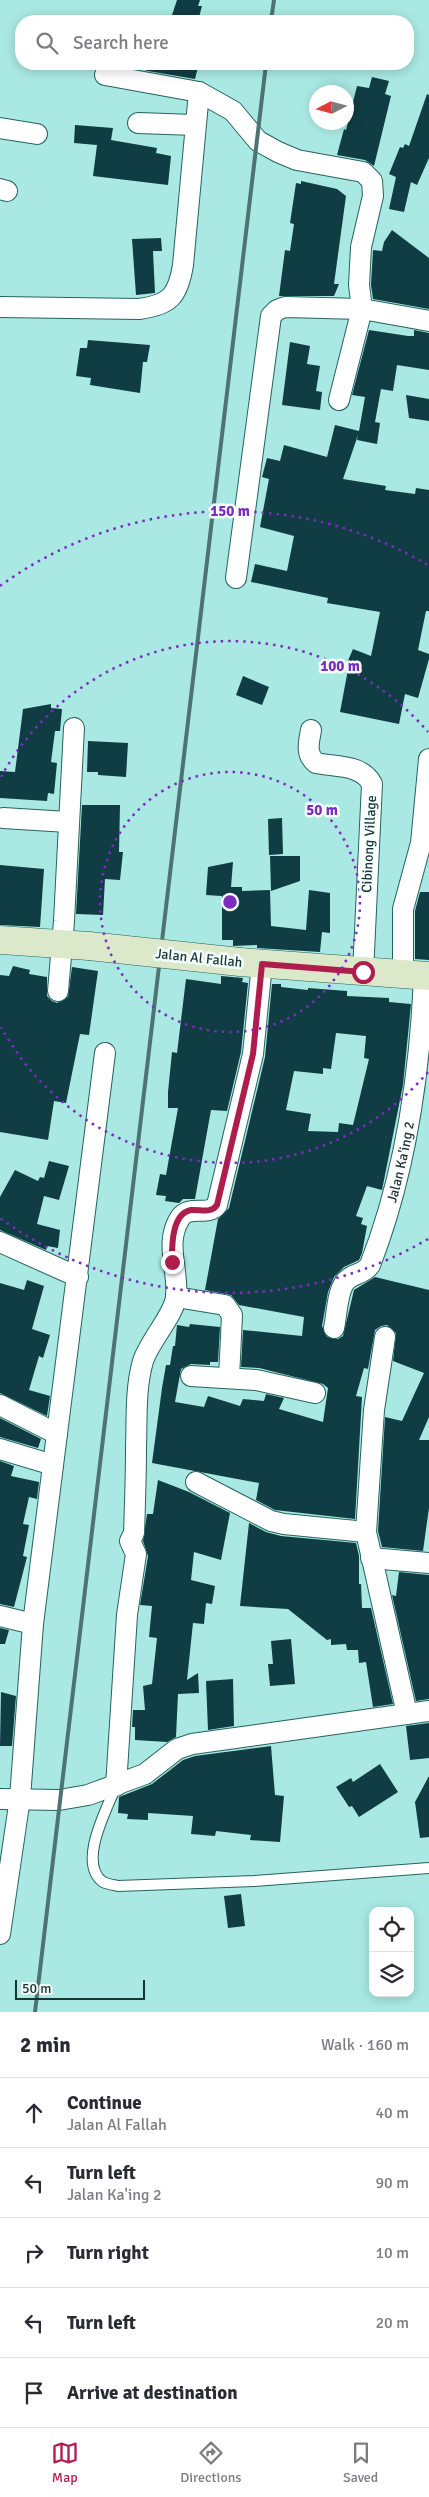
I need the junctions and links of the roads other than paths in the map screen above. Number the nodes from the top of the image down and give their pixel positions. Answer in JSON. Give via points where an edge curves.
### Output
{"nodes":[{"id":1,"x":106,"y":75,"type":"dead end"},
{"id":2,"x":199,"y":92,"type":"junction"},
{"id":3,"x":138,"y":123,"type":"dead end"},
{"id":4,"x":194,"y":125,"type":"junction"},
{"id":5,"x":0,"y":128,"type":"edge"},
{"id":6,"x":37,"y":134,"type":"dead end"},
{"id":7,"x":0,"y":307,"type":"edge"},
{"id":8,"x":362,"y":310,"type":"junction"},
{"id":9,"x":429,"y":321,"type":"edge"},
{"id":10,"x":339,"y":400,"type":"dead end"},
{"id":11,"x":236,"y":578,"type":"dead end"},
{"id":12,"x":74,"y":728,"type":"dead end"},
{"id":13,"x":312,"y":730,"type":"dead end"},
{"id":14,"x":429,"y":759,"type":"edge"},
{"id":15,"x":3,"y":818,"type":"dead end"},
{"id":16,"x":68,"y":822,"type":"junction"},
{"id":17,"x":0,"y":940,"type":"edge"},
{"id":18,"x":62,"y":945,"type":"junction"},
{"id":19,"x":251,"y":963,"type":"junction"},
{"id":20,"x":363,"y":972,"type":"junction"},
{"id":21,"x":419,"y":976,"type":"edge"},
{"id":22,"x":58,"y":991,"type":"dead end"},
{"id":23,"x":105,"y":1052,"type":"dead end"},
{"id":24,"x":0,"y":1242,"type":"edge"},
{"id":25,"x":78,"y":1277,"type":"junction"},
{"id":26,"x":176,"y":1297,"type":"junction"},
{"id":27,"x":334,"y":1328,"type":"dead end"},
{"id":28,"x":385,"y":1337,"type":"dead end"},
{"id":29,"x":191,"y":1376,"type":"dead end"},
{"id":30,"x":229,"y":1378,"type":"junction"},
{"id":31,"x":315,"y":1393,"type":"dead end"},
{"id":32,"x":0,"y":1405,"type":"edge"},
{"id":33,"x":57,"y":1434,"type":"junction"},
{"id":34,"x":0,"y":1449,"type":"edge"},
{"id":35,"x":53,"y":1465,"type":"junction"},
{"id":36,"x":196,"y":1482,"type":"dead end"},
{"id":37,"x":366,"y":1532,"type":"junction"},
{"id":38,"x":371,"y":1558,"type":"junction"},
{"id":39,"x":429,"y":1563,"type":"edge"},
{"id":40,"x":0,"y":1616,"type":"edge"},
{"id":41,"x":33,"y":1624,"type":"junction"},
{"id":42,"x":429,"y":1711,"type":"edge"},
{"id":43,"x":407,"y":1714,"type":"junction"},
{"id":44,"x":116,"y":1786,"type":"junction"},
{"id":45,"x":20,"y":1798,"type":"junction"},
{"id":46,"x":0,"y":1799,"type":"edge"},
{"id":47,"x":429,"y":1868,"type":"edge"},
{"id":48,"x":0,"y":1934,"type":"edge"}],
"edges":[{"from":1,"to":2,"type":"street"},
{"from":2,"to":4,"type":"street"},
{"from":2,"to":8,"type":"street","via":[[233,112],[258,141],[278,152],[297,160],[363,172],[372,181],[360,256]]},
{"from":3,"to":4,"type":"street"},
{"from":4,"to":7,"type":"street","via":[[183,265],[180,285],[171,299],[157,307],[139,309]]},
{"from":5,"to":6,"type":"street"},
{"from":8,"to":9,"type":"street"},
{"from":8,"to":10,"type":"street"},
{"from":8,"to":11,"type":"street","via":[[285,307],[271,316]]},
{"from":12,"to":16,"type":"street"},
{"from":13,"to":20,"type":"street","name":"Cibinong Village","via":[[308,748],[311,759],[316,763],[359,770],[368,776],[372,784]]},
{"from":14,"to":21,"type":"street","name":"Jalan Ka'ing 2","via":[[421,844],[403,909]]},
{"from":15,"to":16,"type":"street"},
{"from":16,"to":18,"type":"street"},
{"from":17,"to":18,"type":"street","name":"Jalan Al Fallah"},
{"from":18,"to":19,"type":"street","name":"Jalan Al Fallah","bridge":true},
{"from":18,"to":22,"type":"street"},
{"from":19,"to":20,"type":"street","name":"Jalan Al Fallah"},
{"from":19,"to":26,"type":"street","via":[[253,1054],[219,1198],[214,1209],[191,1210],[179,1219],[172,1252]]},
{"from":20,"to":21,"type":"street","name":"Jalan Al Fallah"},
{"from":21,"to":27,"type":"street","name":"Jalan Ka'ing 2","via":[[418,1063],[396,1190],[370,1265],[362,1273],[349,1277],[342,1287]]},
{"from":23,"to":25,"type":"street"},
{"from":24,"to":25,"type":"street"},
{"from":25,"to":33,"type":"street"},
{"from":26,"to":30,"type":"street","via":[[226,1305],[232,1315]]},
{"from":26,"to":44,"type":"street","via":[[150,1343],[140,1382],[134,1532],[130,1541],[136,1554],[127,1615]]},
{"from":28,"to":37,"type":"street","via":[[374,1410]]},
{"from":29,"to":30,"type":"street"},
{"from":30,"to":31,"type":"street","via":[[256,1380]]},
{"from":32,"to":33,"type":"street"},
{"from":33,"to":35,"type":"street"},
{"from":34,"to":35,"type":"street"},
{"from":35,"to":41,"type":"street"},
{"from":36,"to":37,"type":"street","via":[[271,1521]]},
{"from":37,"to":38,"type":"street"},
{"from":38,"to":39,"type":"street"},
{"from":38,"to":43,"type":"street"},
{"from":40,"to":41,"type":"street"},
{"from":41,"to":45,"type":"street"},
{"from":42,"to":43,"type":"street"},
{"from":43,"to":44,"type":"street","via":[[192,1744],[177,1749],[145,1774]]},
{"from":44,"to":45,"type":"street","via":[[59,1800]]},
{"from":44,"to":47,"type":"lane","via":[[91,1859],[94,1872],[103,1882],[118,1886],[254,1882]]},
{"from":45,"to":46,"type":"street"},
{"from":45,"to":48,"type":"street"}]}
